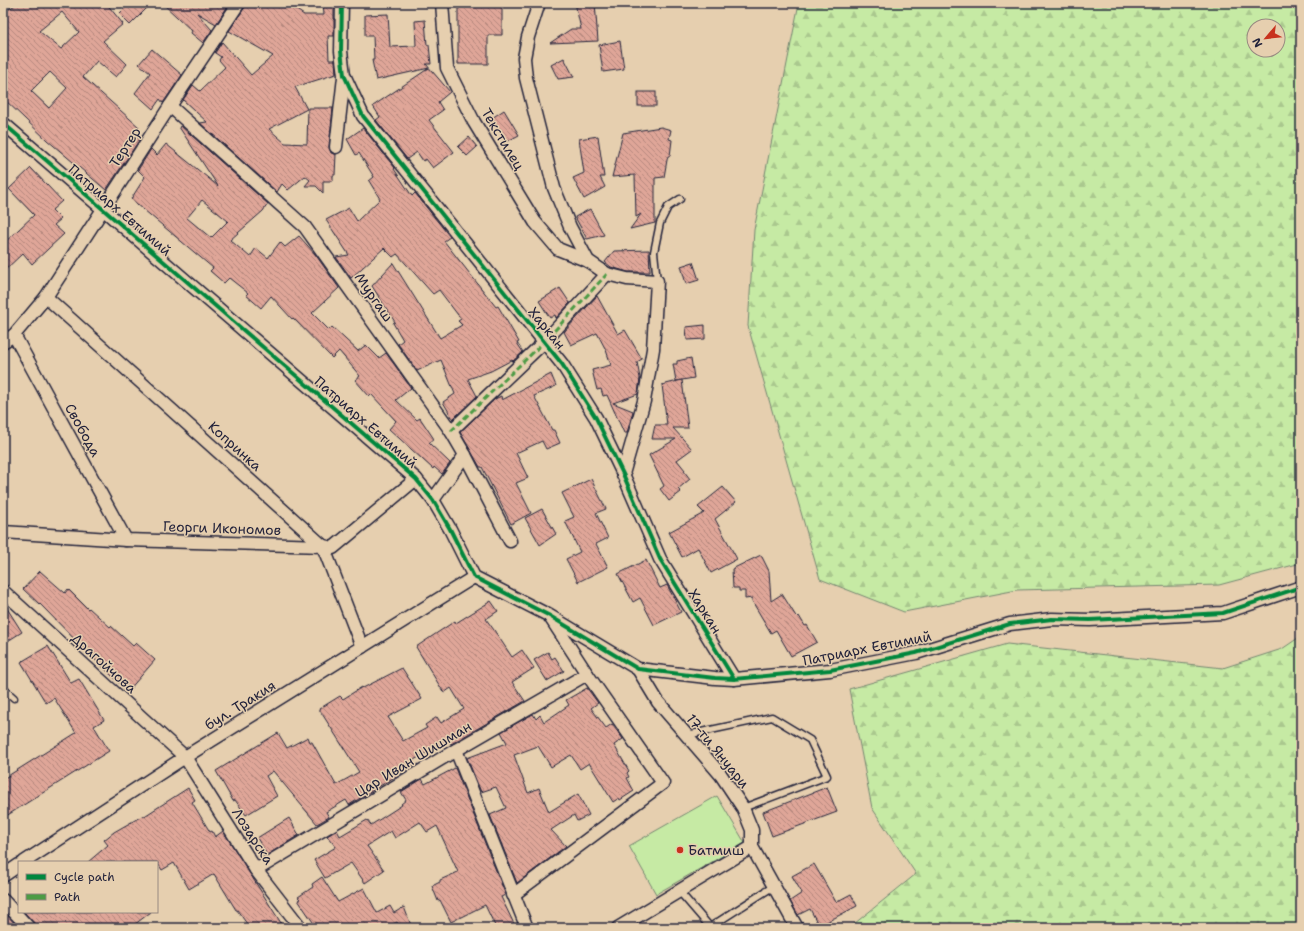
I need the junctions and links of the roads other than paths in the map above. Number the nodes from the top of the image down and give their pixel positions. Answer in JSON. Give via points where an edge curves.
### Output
{"nodes":[{"id":1,"x":239,"y":3,"type":"edge"},
{"id":2,"x":342,"y":3,"type":"edge"},
{"id":3,"x":442,"y":3,"type":"edge"},
{"id":4,"x":538,"y":3,"type":"edge"},
{"id":5,"x":344,"y":75,"type":"junction"},
{"id":6,"x":170,"y":106,"type":"junction"},
{"id":7,"x":3,"y":123,"type":"edge"},
{"id":8,"x":336,"y":147,"type":"dead end"},
{"id":9,"x":680,"y":199,"type":"dead end"},
{"id":10,"x":102,"y":209,"type":"junction"},
{"id":11,"x":588,"y":261,"type":"junction"},
{"id":12,"x":607,"y":274,"type":"junction"},
{"id":13,"x":657,"y":282,"type":"junction"},
{"id":14,"x":46,"y":296,"type":"junction"},
{"id":15,"x":14,"y":335,"type":"junction"},
{"id":16,"x":3,"y":342,"type":"edge"},
{"id":17,"x":544,"y":342,"type":"junction"},
{"id":18,"x":450,"y":431,"type":"junction"},
{"id":19,"x":465,"y":455,"type":"junction"},
{"id":20,"x":622,"y":474,"type":"junction"},
{"id":21,"x":416,"y":479,"type":"junction"},
{"id":22,"x":433,"y":500,"type":"junction"},
{"id":23,"x":3,"y":532,"type":"edge"},
{"id":24,"x":126,"y":540,"type":"junction"},
{"id":25,"x":510,"y":541,"type":"dead end"},
{"id":26,"x":323,"y":546,"type":"junction"},
{"id":27,"x":474,"y":577,"type":"junction"},
{"id":28,"x":1301,"y":587,"type":"edge"},
{"id":29,"x":3,"y":591,"type":"edge"},
{"id":30,"x":548,"y":615,"type":"junction"},
{"id":31,"x":362,"y":647,"type":"junction"},
{"id":32,"x":638,"y":669,"type":"junction"},
{"id":33,"x":587,"y":674,"type":"junction"},
{"id":34,"x":734,"y":679,"type":"junction"},
{"id":35,"x":3,"y":688,"type":"edge"},
{"id":36,"x":14,"y":698,"type":"dead end"},
{"id":37,"x":687,"y":735,"type":"junction"},
{"id":38,"x":456,"y":750,"type":"junction"},
{"id":39,"x":185,"y":757,"type":"junction"},
{"id":40,"x":743,"y":808,"type":"junction"},
{"id":41,"x":752,"y":847,"type":"junction"},
{"id":42,"x":26,"y":861,"type":"edge"},
{"id":43,"x":18,"y":866,"type":"edge"},
{"id":44,"x":256,"y":870,"type":"junction"},
{"id":45,"x":3,"y":876,"type":"edge"},
{"id":46,"x":774,"y":886,"type":"junction"},
{"id":47,"x":679,"y":891,"type":"junction"},
{"id":48,"x":513,"y":895,"type":"junction"},
{"id":49,"x":3,"y":900,"type":"edge"},
{"id":50,"x":298,"y":927,"type":"edge"},
{"id":51,"x":29,"y":928,"type":"edge"},
{"id":52,"x":527,"y":928,"type":"edge"},
{"id":53,"x":618,"y":928,"type":"edge"},
{"id":54,"x":797,"y":928,"type":"edge"}],
"edges":[{"from":1,"to":6,"type":"street","name":"Тертер"},
{"from":2,"to":5,"type":"street","name":"Харкан","via":[[341,51]]},
{"from":3,"to":11,"type":"street","name":"Текстилец","via":[[447,68],[474,122],[534,222],[558,249]]},
{"from":4,"to":11,"type":"street","name":"Текстилец","via":[[525,51],[526,78],[554,188]]},
{"from":5,"to":8,"type":"street"},
{"from":5,"to":17,"type":"street","name":"Харкан","via":[[363,116]]},
{"from":6,"to":10,"type":"street","name":"Тертер"},
{"from":6,"to":18,"type":"street","name":"Мургаш","via":[[305,227]]},
{"from":7,"to":10,"type":"street","name":"Патриарх Евтимий"},
{"from":9,"to":13,"type":"lane","via":[[668,207],[660,223],[654,252]]},
{"from":10,"to":14,"type":"street","name":"Тертер"},
{"from":10,"to":21,"type":"street","name":"Патриарх Евтимий"},
{"from":11,"to":12,"type":"street","name":"Текстилец"},
{"from":12,"to":13,"type":"street","name":"Текстилец"},
{"from":12,"to":17,"type":"street"},
{"from":13,"to":20,"type":"street","via":[[653,349],[644,401]]},
{"from":14,"to":15,"type":"street","name":"Тертер"},
{"from":14,"to":26,"type":"street","name":"Копринка"},
{"from":15,"to":16,"type":"street","name":"Тертер"},
{"from":15,"to":24,"type":"street","name":"Свобода"},
{"from":17,"to":18,"type":"street"},
{"from":17,"to":20,"type":"street","name":"Харкан","via":[[562,364],[596,418]]},
{"from":18,"to":19,"type":"street","name":"Мургаш"},
{"from":19,"to":22,"type":"street"},
{"from":19,"to":25,"type":"street","name":"Мургаш"},
{"from":20,"to":34,"type":"street","name":"Харкан","via":[[660,559]]},
{"from":21,"to":22,"type":"street","name":"Патриарх Евтимий"},
{"from":21,"to":26,"type":"street","name":"Георги Икономов","via":[[333,548]]},
{"from":22,"to":27,"type":"street","name":"Патриарх Евтимий"},
{"from":23,"to":24,"type":"street","name":"Георги Икономов"},
{"from":24,"to":26,"type":"street","name":"Георги Икономов"},
{"from":26,"to":31,"type":"street","name":"Копринка"},
{"from":27,"to":30,"type":"street","name":"Патриарх Евтимий"},
{"from":27,"to":31,"type":"street","name":"бул. Тракия"},
{"from":28,"to":34,"type":"street","name":"Патриарх Евтимий","via":[[1223,614],[1090,620],[1052,618],[1010,624],[916,653],[830,670]]},
{"from":29,"to":39,"type":"street","name":"Драгойчова"},
{"from":30,"to":32,"type":"street","name":"Патриарх Евтимий"},
{"from":30,"to":33,"type":"street"},
{"from":31,"to":39,"type":"street","name":"бул. Тракия"},
{"from":32,"to":34,"type":"street","name":"Патриарх Евтимий"},
{"from":32,"to":37,"type":"street","name":"17-ти Януари","via":[[658,702]]},
{"from":33,"to":38,"type":"street","name":"Цар Иван Шишман"},
{"from":33,"to":48,"type":"street","via":[[663,783]]},
{"from":35,"to":36,"type":"lane"},
{"from":37,"to":40,"type":"street","name":"17-ти Януари","via":[[721,775]]},
{"from":37,"to":40,"type":"lane","via":[[772,717],[810,740],[827,776]]},
{"from":38,"to":44,"type":"street","name":"Цар Иван Шишман"},
{"from":38,"to":48,"type":"street"},
{"from":39,"to":42,"type":"street","name":"бул. Тракия"},
{"from":39,"to":44,"type":"street","name":"Лозарска"},
{"from":40,"to":41,"type":"street","name":"17-ти Януари","via":[[752,830]]},
{"from":41,"to":46,"type":"street"},
{"from":41,"to":47,"type":"street"},
{"from":43,"to":45,"type":"street"},
{"from":44,"to":50,"type":"street","name":"Лозарска"},
{"from":46,"to":47,"type":"lane","via":[[710,927]]},
{"from":46,"to":54,"type":"street"},
{"from":47,"to":53,"type":"street"},
{"from":48,"to":52,"type":"street"},
{"from":49,"to":51,"type":"street"}]}
